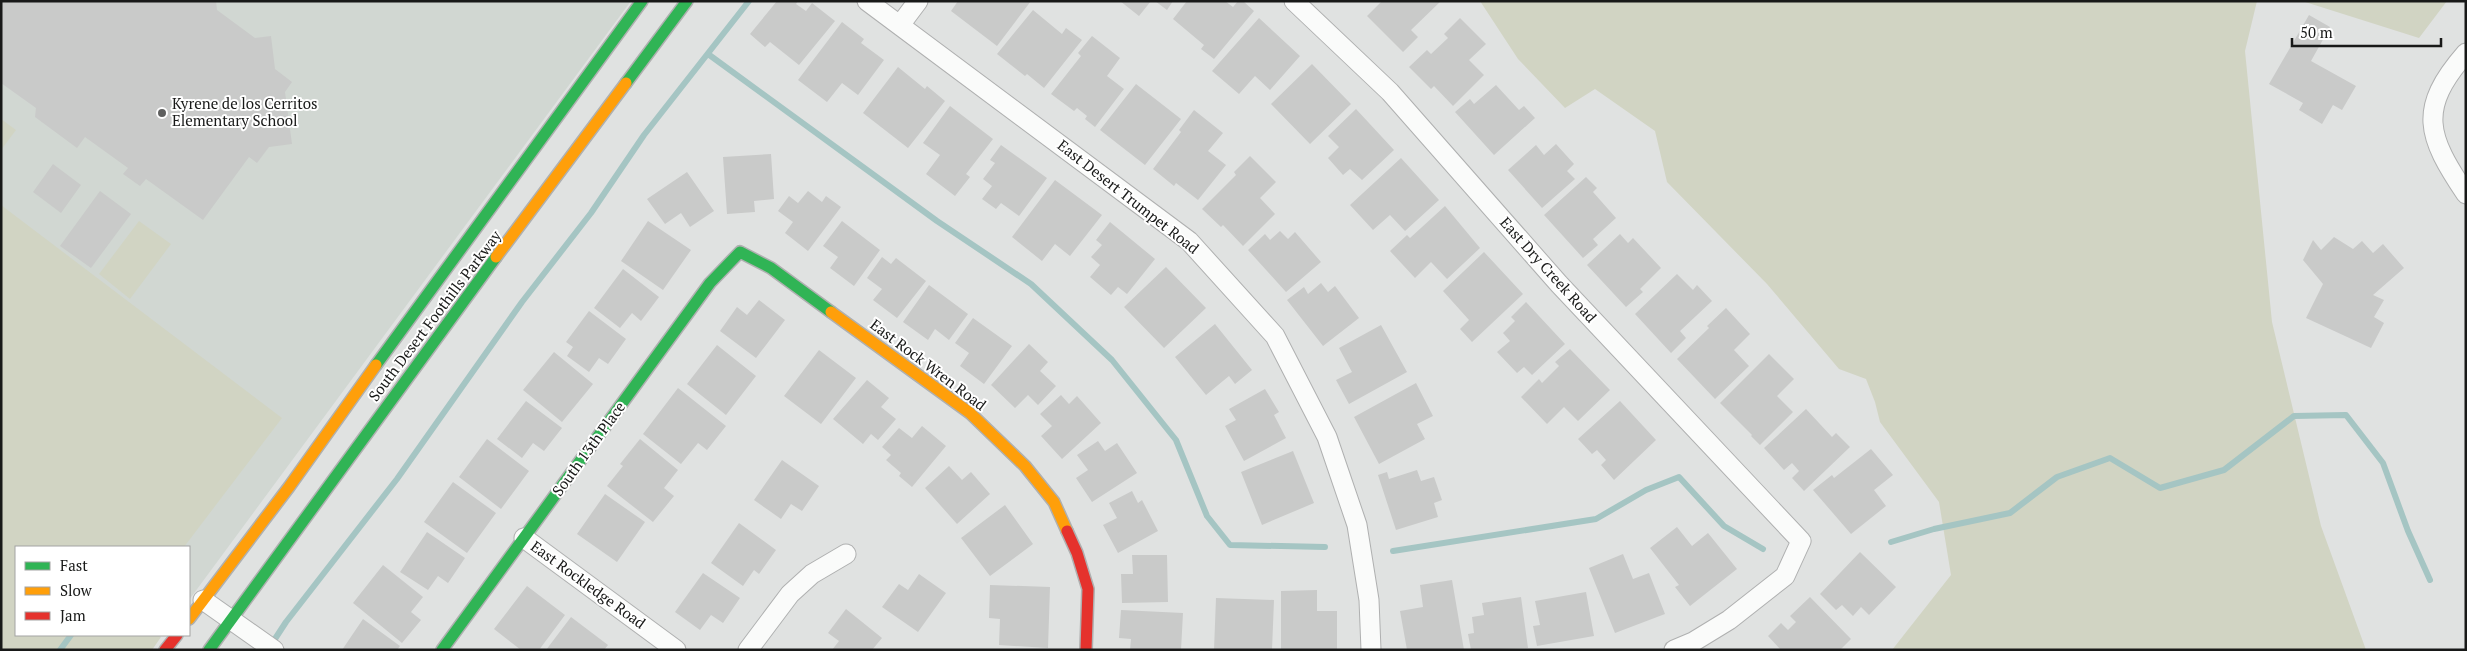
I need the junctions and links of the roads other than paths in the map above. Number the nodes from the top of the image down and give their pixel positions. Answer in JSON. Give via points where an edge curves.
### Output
{"nodes":[{"id":1,"x":642,"y":1,"type":"edge"},
{"id":2,"x":687,"y":1,"type":"edge"},
{"id":3,"x":868,"y":1,"type":"edge"},
{"id":4,"x":918,"y":1,"type":"edge"},
{"id":5,"x":1294,"y":1,"type":"edge"},
{"id":6,"x":900,"y":25,"type":"junction"},
{"id":7,"x":2466,"y":53,"type":"edge"},
{"id":8,"x":2466,"y":194,"type":"edge"},
{"id":9,"x":740,"y":252,"type":"joint"},
{"id":10,"x":461,"y":262,"type":"junction"},
{"id":11,"x":482,"y":278,"type":"junction"},
{"id":12,"x":524,"y":538,"type":"junction"},
{"id":13,"x":846,"y":554,"type":"dead end"},
{"id":14,"x":203,"y":600,"type":"junction"},
{"id":15,"x":190,"y":618,"type":"edge"},
{"id":16,"x":230,"y":621,"type":"junction"},
{"id":17,"x":176,"y":636,"type":"edge"},
{"id":18,"x":268,"y":645,"type":"edge"},
{"id":19,"x":1694,"y":646,"type":"edge"},
{"id":20,"x":165,"y":650,"type":"edge"},
{"id":21,"x":209,"y":650,"type":"edge"},
{"id":22,"x":442,"y":650,"type":"edge"},
{"id":23,"x":676,"y":650,"type":"edge"},
{"id":24,"x":748,"y":650,"type":"edge"},
{"id":25,"x":1086,"y":650,"type":"edge"},
{"id":26,"x":1371,"y":650,"type":"edge"},
{"id":27,"x":1674,"y":650,"type":"edge"}],
"edges":[{"from":1,"to":10,"type":"street","name":"South Desert Foothills Parkway"},
{"from":2,"to":11,"type":"street","name":"South Desert Foothills Parkway"},
{"from":3,"to":6,"type":"street","name":"East Desert Trumpet Road"},
{"from":4,"to":6,"type":"street"},
{"from":5,"to":19,"type":"street","name":"East Dry Creek Road","via":[[1390,92],[1559,284],[1801,541],[1785,576]]},
{"from":6,"to":26,"type":"street","name":"East Desert Trumpet Road","via":[[1189,241],[1275,336],[1327,437],[1357,525],[1370,600]]},
{"from":7,"to":8,"type":"street","via":[[2451,70],[2436,96],[2431,122],[2438,148]]},
{"from":9,"to":12,"type":"street","name":"South 13th Place","via":[[710,283]]},
{"from":9,"to":25,"type":"street","name":"East Rock Wren Road","via":[[771,268],[970,413],[1025,466],[1054,502],[1077,553],[1088,588]]},
{"from":10,"to":11,"type":"street"},
{"from":10,"to":14,"type":"street","name":"South Desert Foothills Parkway"},
{"from":11,"to":16,"type":"street","name":"South Desert Foothills Parkway"},
{"from":12,"to":22,"type":"street","name":"South 13th Place"},
{"from":12,"to":23,"type":"street","name":"East Rockledge Road"},
{"from":13,"to":24,"type":"street","via":[[812,574],[790,594]]},
{"from":14,"to":15,"type":"street","name":"South Desert Foothills Parkway"},
{"from":14,"to":16,"type":"street"},
{"from":16,"to":18,"type":"street"},
{"from":16,"to":21,"type":"street","name":"South Desert Foothills Parkway"},
{"from":17,"to":20,"type":"street"},
{"from":19,"to":27,"type":"street"}]}
